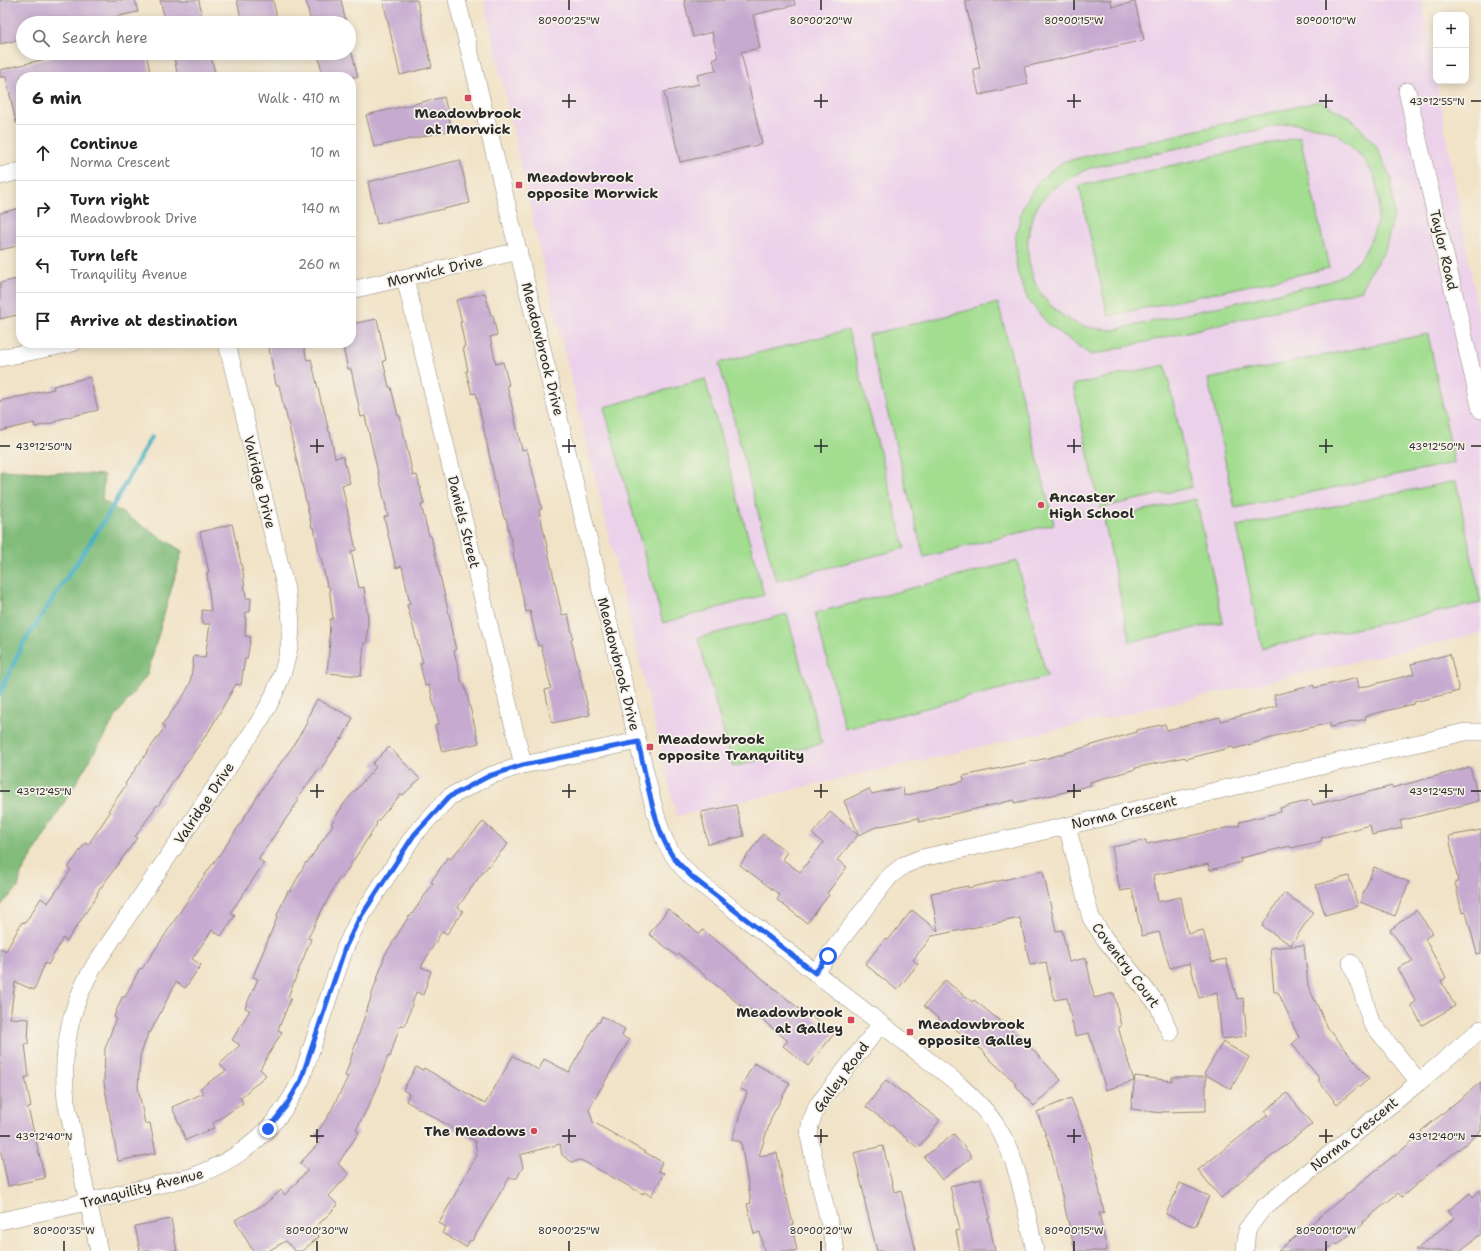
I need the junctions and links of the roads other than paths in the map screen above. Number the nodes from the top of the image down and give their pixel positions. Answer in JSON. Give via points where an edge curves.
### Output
{"nodes":[{"id":1,"x":457,"y":0,"type":"edge"},
{"id":2,"x":1407,"y":91,"type":"dead end"},
{"id":3,"x":16,"y":172,"type":"edge"},
{"id":4,"x":0,"y":176,"type":"edge"},
{"id":5,"x":519,"y":251,"type":"junction"},
{"id":6,"x":405,"y":278,"type":"junction"},
{"id":7,"x":356,"y":289,"type":"edge"},
{"id":8,"x":49,"y":348,"type":"edge"},
{"id":9,"x":228,"y":348,"type":"edge"},
{"id":10,"x":0,"y":358,"type":"edge"},
{"id":11,"x":1481,"y":410,"type":"edge"},
{"id":12,"x":1481,"y":732,"type":"edge"},
{"id":13,"x":638,"y":742,"type":"junction"},
{"id":14,"x":523,"y":765,"type":"junction"},
{"id":15,"x":1067,"y":826,"type":"junction"},
{"id":16,"x":1352,"y":963,"type":"dead end"},
{"id":17,"x":815,"y":973,"type":"junction"},
{"id":18,"x":881,"y":1024,"type":"junction"},
{"id":19,"x":1481,"y":1029,"type":"edge"},
{"id":20,"x":1170,"y":1033,"type":"dead end"},
{"id":21,"x":1418,"y":1082,"type":"junction"},
{"id":22,"x":88,"y":1202,"type":"junction"},
{"id":23,"x":0,"y":1221,"type":"edge"},
{"id":24,"x":99,"y":1251,"type":"edge"},
{"id":25,"x":836,"y":1251,"type":"edge"},
{"id":26,"x":1035,"y":1251,"type":"edge"},
{"id":27,"x":1245,"y":1251,"type":"edge"}],
"edges":[{"from":1,"to":5,"type":"street","name":"Meadowbrook Drive"},
{"from":2,"to":11,"type":"street","name":"Taylor Road"},
{"from":3,"to":4,"type":"street"},
{"from":5,"to":6,"type":"street","name":"Morwick Drive"},
{"from":5,"to":13,"type":"street","name":"Meadowbrook Drive"},
{"from":6,"to":7,"type":"street","name":"Morwick Drive"},
{"from":6,"to":14,"type":"street","name":"Daniels Street"},
{"from":8,"to":10,"type":"street"},
{"from":9,"to":22,"type":"street","name":"Valridge Drive","via":[[286,590],[291,624],[288,649],[279,683],[261,719],[94,966],[76,1002],[66,1038],[64,1080],[66,1101]]},
{"from":12,"to":15,"type":"street","name":"Norma Crescent","via":[[1465,732]]},
{"from":13,"to":14,"type":"street","name":"Tranquility Avenue"},
{"from":13,"to":17,"type":"street","name":"Meadowbrook Drive","via":[[659,826],[673,857],[692,877]]},
{"from":14,"to":22,"type":"street","name":"Tranquility Avenue","via":[[489,776],[449,797],[414,835],[350,936],[301,1080],[286,1106],[268,1129],[241,1153],[210,1171]]},
{"from":15,"to":17,"type":"street","name":"Norma Crescent","via":[[922,858],[904,865],[890,876]]},
{"from":15,"to":20,"type":"street","name":"Coventry Court","via":[[1091,918],[1158,1006]]},
{"from":16,"to":21,"type":"street","via":[[1371,1022]]},
{"from":17,"to":18,"type":"street","name":"Meadowbrook Drive"},
{"from":18,"to":25,"type":"street","name":"Galley Road","via":[[817,1106],[810,1125],[814,1161]]},
{"from":18,"to":26,"type":"street","name":"Meadowbrook Drive","via":[[956,1082],[991,1118],[1005,1141],[1015,1168]]},
{"from":19,"to":21,"type":"street","name":"Norma Crescent"},
{"from":21,"to":27,"type":"street","name":"Norma Crescent","via":[[1263,1208],[1247,1229]]},
{"from":22,"to":23,"type":"street","name":"Tranquility Avenue"},
{"from":22,"to":24,"type":"street","name":"Valridge Drive"}]}
